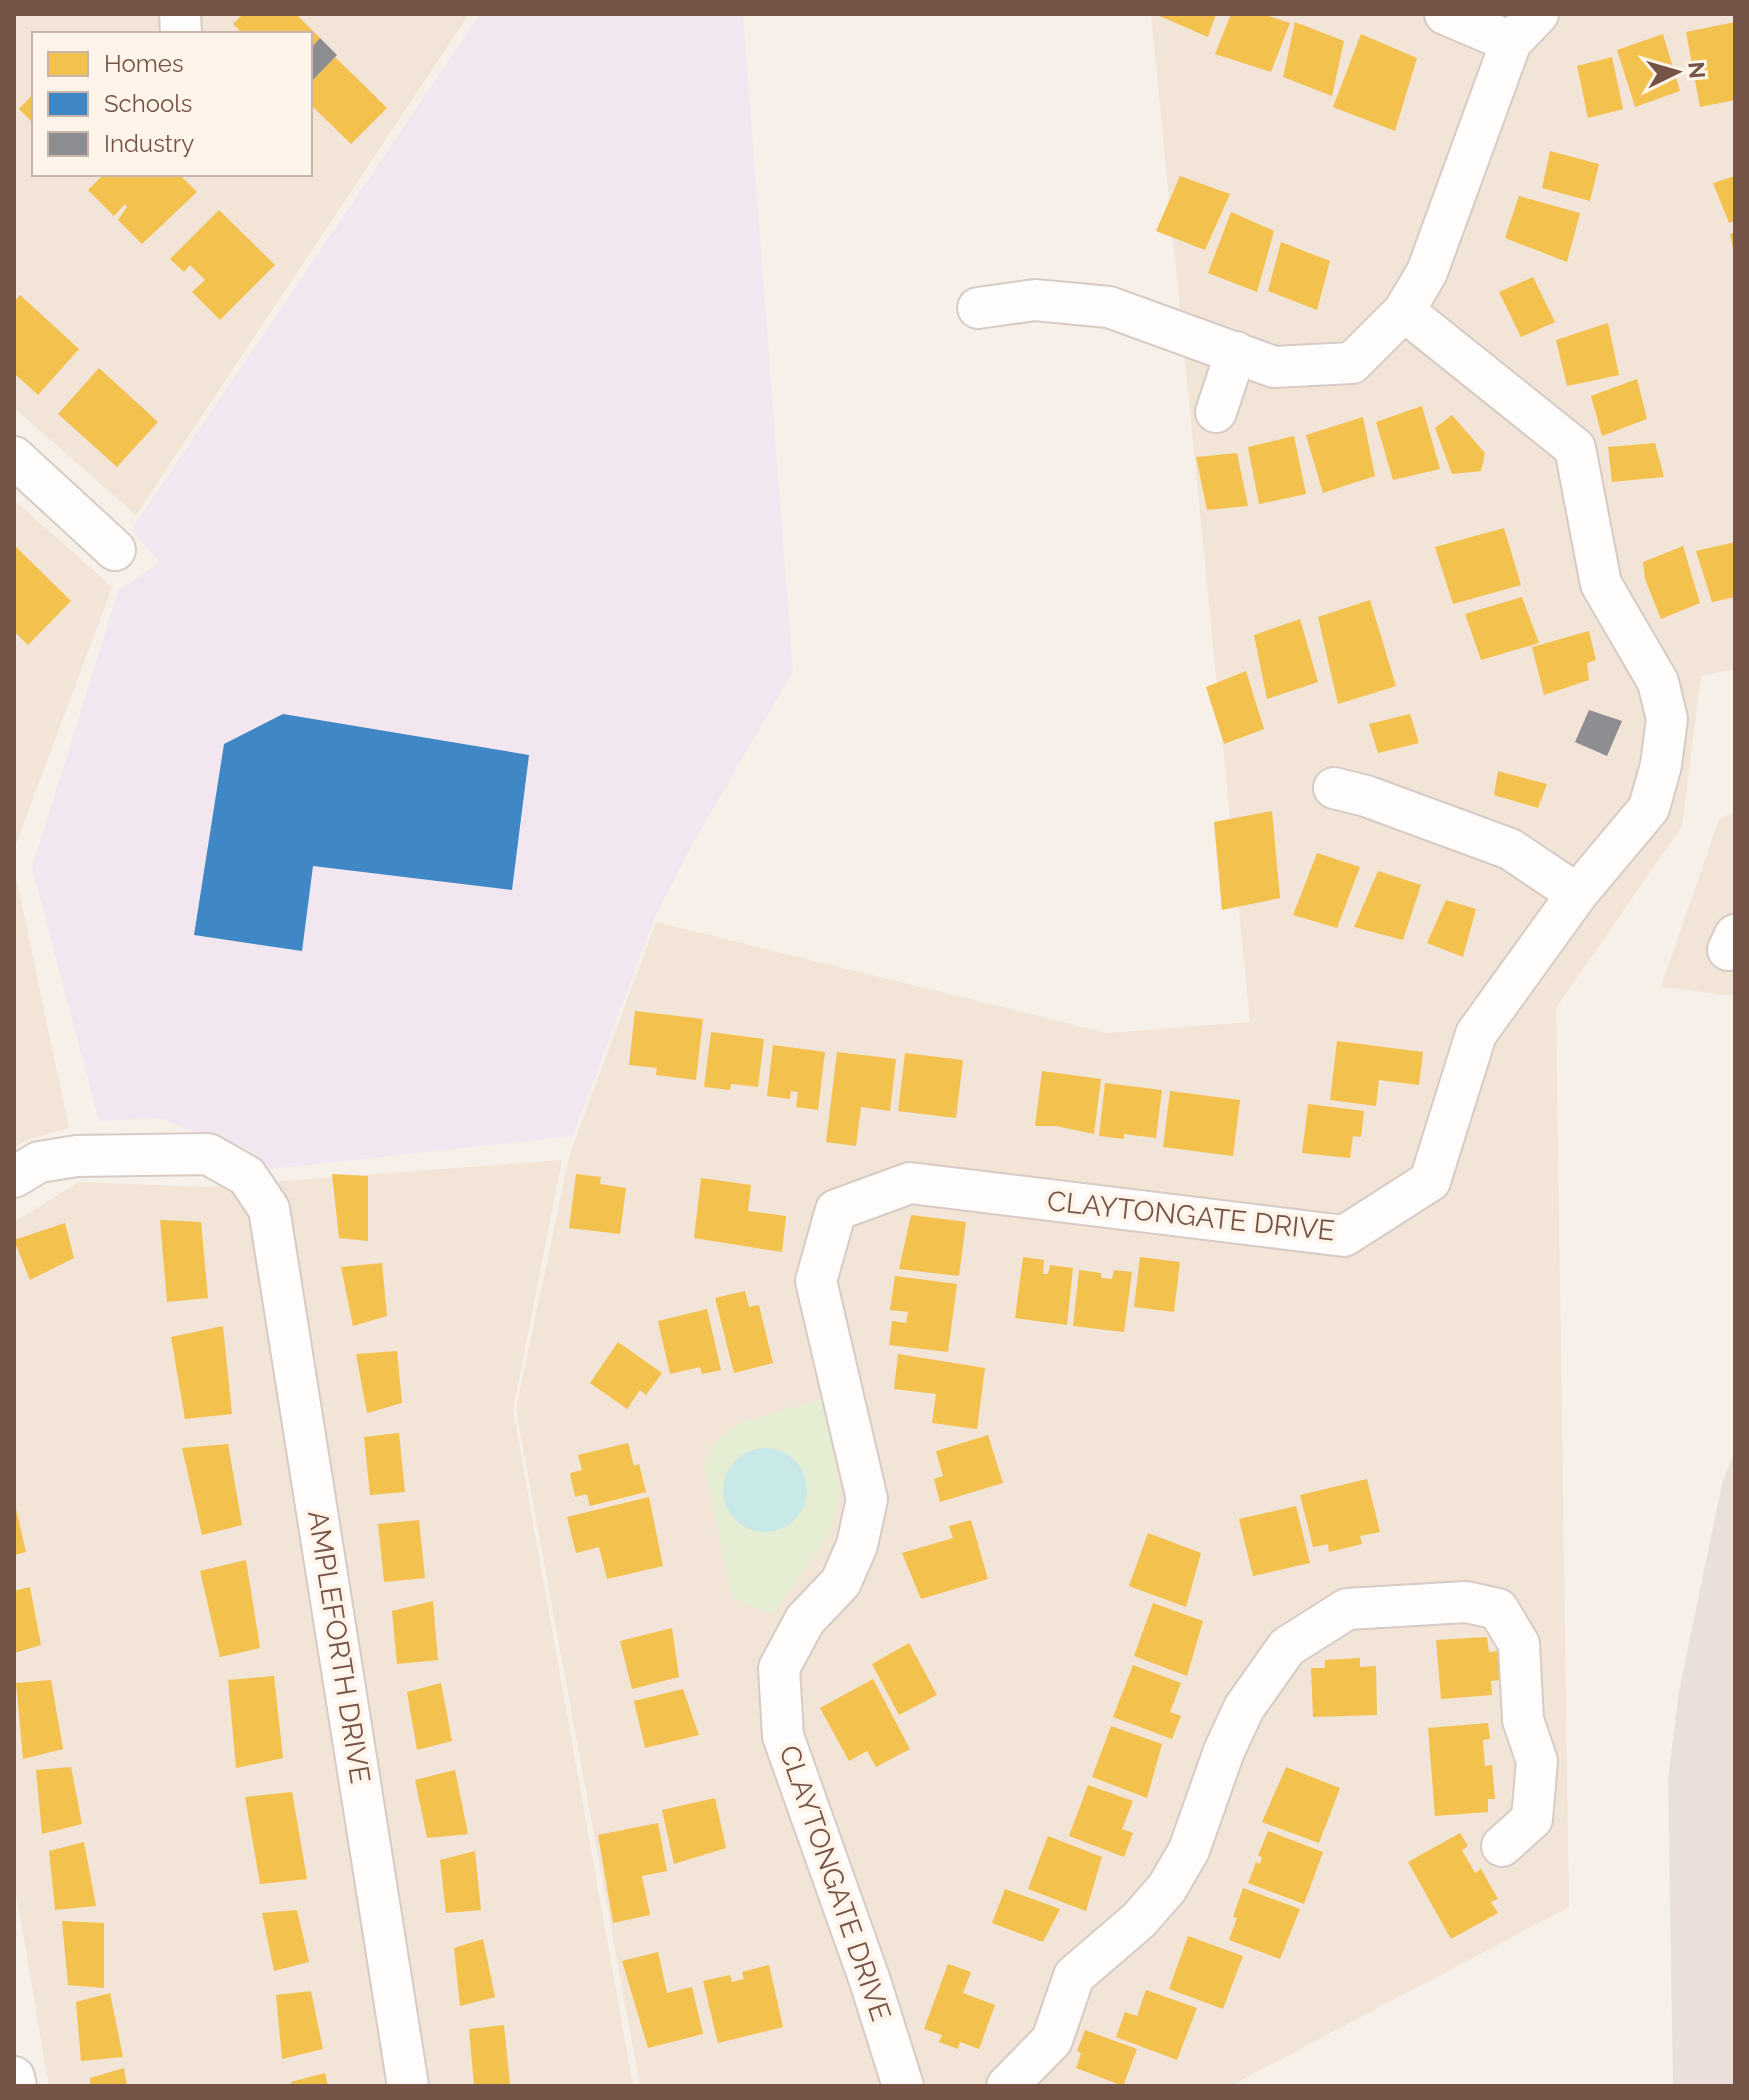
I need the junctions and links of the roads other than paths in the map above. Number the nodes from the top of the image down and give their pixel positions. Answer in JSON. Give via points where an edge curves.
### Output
{"nodes":[{"id":1,"x":1445,"y":14,"type":"edge"},
{"id":2,"x":1524,"y":28,"type":"edge"},
{"id":3,"x":978,"y":308,"type":"dead end"},
{"id":4,"x":1404,"y":311,"type":"junction"},
{"id":5,"x":1236,"y":352,"type":"junction"},
{"id":6,"x":1216,"y":412,"type":"dead end"},
{"id":7,"x":14,"y":457,"type":"edge"},
{"id":8,"x":115,"y":550,"type":"dead end"},
{"id":9,"x":1334,"y":788,"type":"dead end"},
{"id":10,"x":1577,"y":894,"type":"junction"},
{"id":11,"x":14,"y":1177,"type":"edge"},
{"id":12,"x":1502,"y":1846,"type":"dead end"},
{"id":13,"x":14,"y":2077,"type":"edge"},
{"id":14,"x":16,"y":2086,"type":"edge"},
{"id":15,"x":408,"y":2086,"type":"edge"},
{"id":16,"x":903,"y":2086,"type":"edge"},
{"id":17,"x":1007,"y":2086,"type":"edge"}],
"edges":[{"from":1,"to":2,"type":"street"},
{"from":2,"to":4,"type":"street","via":[[1427,272]]},
{"from":3,"to":5,"type":"street","via":[[1035,300],[1109,307]]},
{"from":4,"to":5,"type":"street","via":[[1352,363],[1274,367]]},
{"from":4,"to":10,"type":"street","name":"CLAYTONGATE DRIVE","via":[[1575,448],[1601,584],[1658,682],[1667,719],[1649,808]]},
{"from":5,"to":6,"type":"street"},
{"from":7,"to":8,"type":"street"},
{"from":9,"to":10,"type":"street","via":[[1510,849]]},
{"from":10,"to":16,"type":"street","name":"CLAYTONGATE DRIVE","via":[[1476,1034],[1430,1181],[1344,1236],[910,1183],[836,1210],[816,1281],[867,1499],[857,1545],[841,1582],[805,1620],[779,1668],[783,1736]]},
{"from":11,"to":15,"type":"street","name":"AMPLEFORTH DRIVE","via":[[39,1162],[77,1156],[208,1154],[247,1176],[269,1209]]},
{"from":12,"to":17,"type":"street","via":[[1532,1819],[1537,1761],[1523,1720],[1519,1644],[1498,1609],[1466,1602],[1347,1609],[1287,1647],[1266,1673],[1237,1722],[1189,1850],[1167,1888],[1074,1976],[1052,2040]]},
{"from":13,"to":14,"type":"street"}]}
